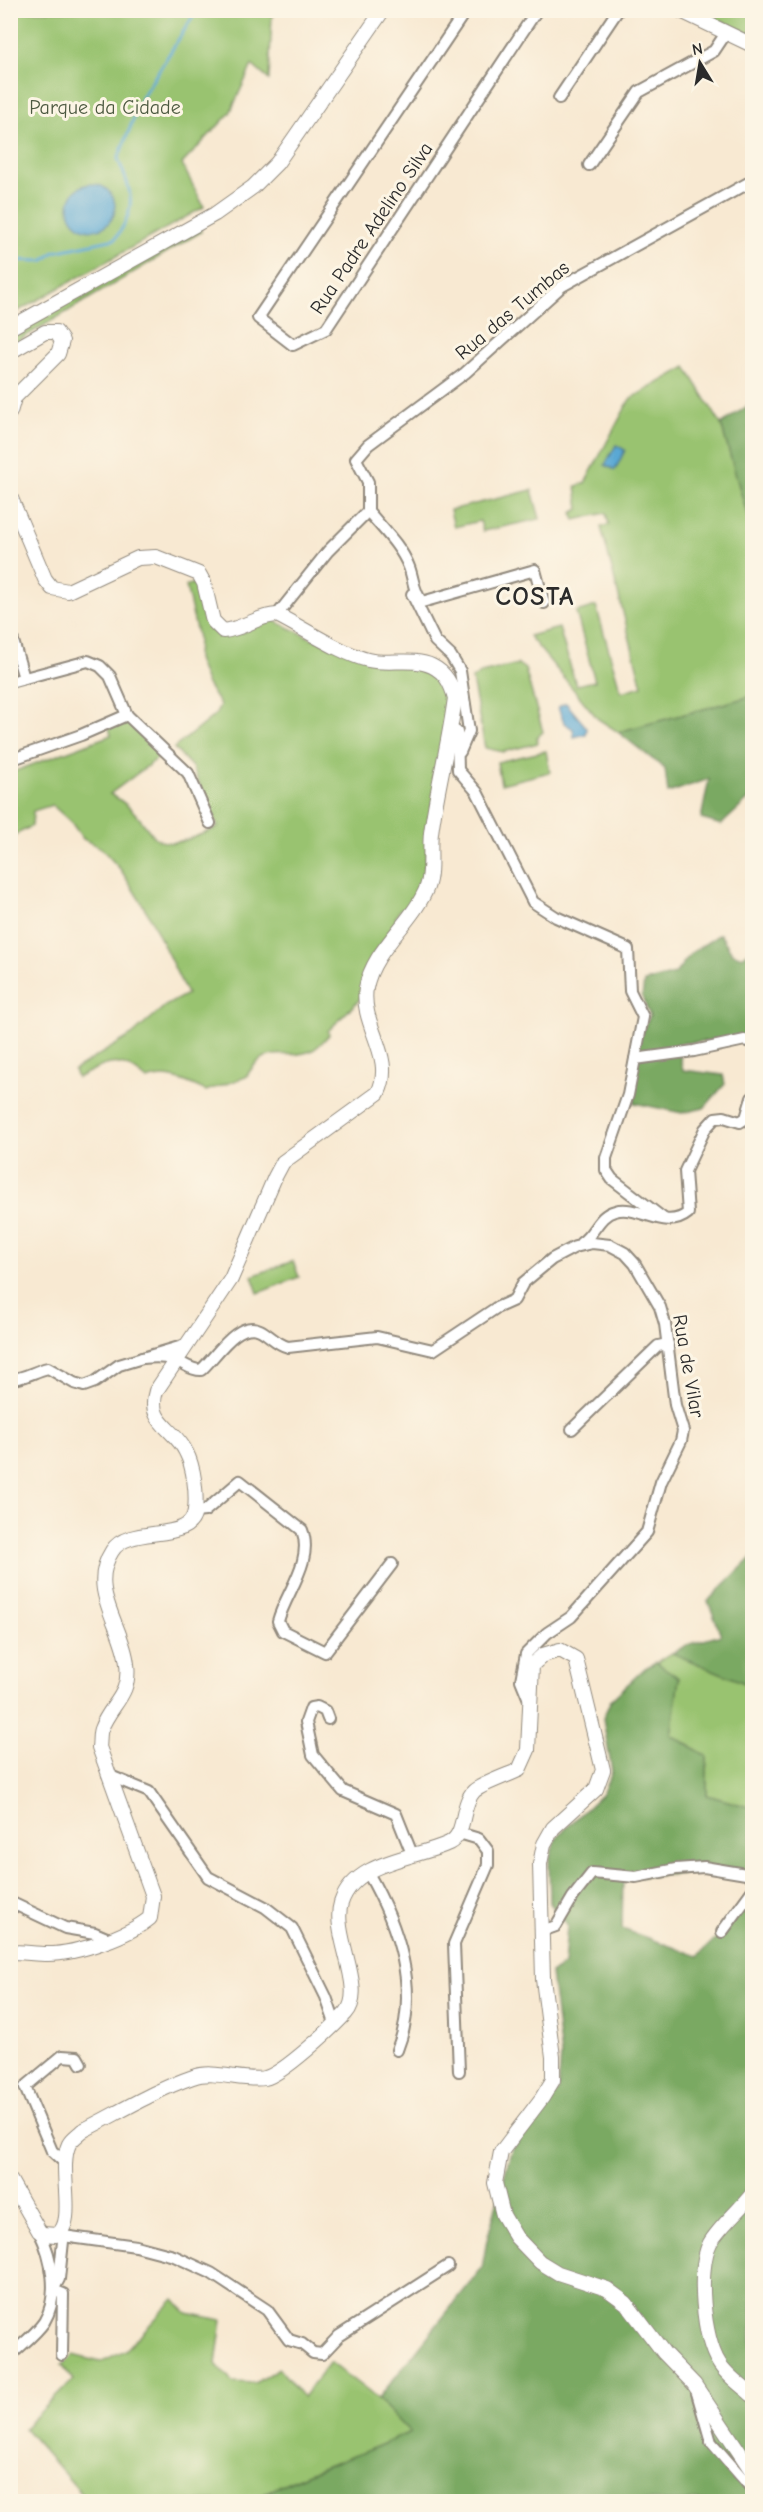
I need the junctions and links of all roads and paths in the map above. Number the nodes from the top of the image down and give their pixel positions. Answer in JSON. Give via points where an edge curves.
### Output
{"nodes":[{"id":1,"x":383,"y":10,"type":"edge"},
{"id":2,"x":466,"y":10,"type":"edge"},
{"id":3,"x":537,"y":10,"type":"edge"},
{"id":4,"x":618,"y":10,"type":"edge"},
{"id":5,"x":679,"y":10,"type":"edge"},
{"id":6,"x":726,"y":33,"type":"junction"},
{"id":7,"x":753,"y":45,"type":"edge"},
{"id":8,"x":559,"y":98,"type":"dead end"},
{"id":9,"x":589,"y":165,"type":"dead end"},
{"id":10,"x":753,"y":181,"type":"edge"},
{"id":11,"x":10,"y":328,"type":"edge"},
{"id":12,"x":10,"y":352,"type":"edge"},
{"id":13,"x":10,"y":412,"type":"edge"},
{"id":14,"x":10,"y":496,"type":"edge"},
{"id":15,"x":368,"y":511,"type":"junction"},
{"id":16,"x":412,"y":578,"type":"junction"},
{"id":17,"x":544,"y":603,"type":"dead end"},
{"id":18,"x":277,"y":615,"type":"junction"},
{"id":19,"x":10,"y":631,"type":"edge"},
{"id":20,"x":24,"y":678,"type":"junction"},
{"id":21,"x":10,"y":682,"type":"edge"},
{"id":22,"x":127,"y":715,"type":"junction"},
{"id":23,"x":451,"y":728,"type":"junction"},
{"id":24,"x":459,"y":754,"type":"junction"},
{"id":25,"x":10,"y":760,"type":"edge"},
{"id":26,"x":210,"y":823,"type":"dead end"},
{"id":27,"x":753,"y":1043,"type":"edge"},
{"id":28,"x":635,"y":1059,"type":"junction"},
{"id":29,"x":753,"y":1098,"type":"edge"},
{"id":30,"x":664,"y":1220,"type":"junction"},
{"id":31,"x":575,"y":1247,"type":"junction"},
{"id":32,"x":668,"y":1344,"type":"junction"},
{"id":33,"x":186,"y":1345,"type":"junction"},
{"id":34,"x":142,"y":1358,"type":"junction"},
{"id":35,"x":176,"y":1360,"type":"junction"},
{"id":36,"x":10,"y":1379,"type":"edge"},
{"id":37,"x":572,"y":1429,"type":"dead end"},
{"id":38,"x":195,"y":1512,"type":"junction"},
{"id":39,"x":392,"y":1564,"type":"dead end"},
{"id":40,"x":530,"y":1702,"type":"junction"},
{"id":41,"x":328,"y":1719,"type":"dead end"},
{"id":42,"x":108,"y":1775,"type":"junction"},
{"id":43,"x":459,"y":1833,"type":"junction"},
{"id":44,"x":412,"y":1854,"type":"junction"},
{"id":45,"x":368,"y":1873,"type":"junction"},
{"id":46,"x":753,"y":1875,"type":"edge"},
{"id":47,"x":753,"y":1891,"type":"edge"},
{"id":48,"x":10,"y":1902,"type":"edge"},
{"id":49,"x":542,"y":1931,"type":"junction"},
{"id":50,"x":722,"y":1932,"type":"dead end"},
{"id":51,"x":109,"y":1939,"type":"junction"},
{"id":52,"x":10,"y":1952,"type":"edge"},
{"id":53,"x":334,"y":2023,"type":"junction"},
{"id":54,"x":397,"y":2050,"type":"dead end"},
{"id":55,"x":81,"y":2064,"type":"dead end"},
{"id":56,"x":459,"y":2071,"type":"dead end"},
{"id":57,"x":64,"y":2162,"type":"junction"},
{"id":58,"x":10,"y":2180,"type":"edge"},
{"id":59,"x":753,"y":2194,"type":"edge"},
{"id":60,"x":58,"y":2236,"type":"junction"},
{"id":61,"x":448,"y":2266,"type":"dead end"},
{"id":62,"x":53,"y":2290,"type":"junction"},
{"id":63,"x":62,"y":2355,"type":"dead end"},
{"id":64,"x":10,"y":2356,"type":"edge"},
{"id":65,"x":694,"y":2384,"type":"junction"},
{"id":66,"x":753,"y":2395,"type":"edge"},
{"id":67,"x":753,"y":2471,"type":"edge"},
{"id":68,"x":753,"y":2489,"type":"edge"}],
"edges":[{"from":1,"to":11,"type":"street","via":[[278,163],[253,187],[215,214]]},
{"from":2,"to":3,"type":"street","name":"Rua Padre Adelino Silva","via":[[258,318],[293,345],[326,329]]},
{"from":4,"to":8,"type":"street"},
{"from":5,"to":6,"type":"street"},
{"from":6,"to":7,"type":"street"},
{"from":6,"to":9,"type":"street","via":[[714,51],[639,92]]},
{"from":10,"to":15,"type":"street","name":"Rua das Tumbas","via":[[562,286],[452,384],[368,445],[356,459],[368,482]]},
{"from":12,"to":13,"type":"street","via":[[51,331],[62,341],[58,354],[14,398]]},
{"from":14,"to":18,"type":"street","via":[[52,588],[69,591],[138,558],[156,557],[199,574],[213,621],[223,631],[236,630],[262,616]]},
{"from":15,"to":16,"type":"street","via":[[396,545]]},
{"from":15,"to":18,"type":"street","via":[[328,551]]},
{"from":16,"to":17,"type":"street","via":[[422,602],[535,570]]},
{"from":16,"to":24,"type":"street","via":[[412,598],[435,640],[460,671],[469,730]]},
{"from":18,"to":23,"type":"street","via":[[366,660],[390,664],[419,662],[434,667],[449,680],[455,698]]},
{"from":19,"to":20,"type":"street"},
{"from":20,"to":21,"type":"street"},
{"from":20,"to":22,"type":"street","via":[[88,662],[100,666],[110,676]]},
{"from":22,"to":25,"type":"street"},
{"from":22,"to":26,"type":"street","via":[[188,773]]},
{"from":23,"to":24,"type":"street","via":[[457,732]]},
{"from":23,"to":33,"type":"street","via":[[431,833],[428,884],[375,966],[366,987],[365,1006],[385,1078],[378,1092],[284,1162],[231,1279]]},
{"from":24,"to":28,"type":"street","via":[[458,770],[477,792],[533,902],[556,917],[628,949],[630,991],[643,1017]]},
{"from":27,"to":28,"type":"street","via":[[745,1040]]},
{"from":28,"to":30,"type":"street","via":[[628,1095],[606,1158],[606,1170]]},
{"from":29,"to":30,"type":"street","via":[[746,1118],[740,1122],[715,1118],[705,1129],[685,1171],[688,1213],[680,1219]]},
{"from":30,"to":31,"type":"street","via":[[616,1210],[604,1216]]},
{"from":31,"to":32,"type":"street","name":"Rua de Vilar","via":[[592,1243],[610,1245],[625,1253],[660,1307]]},
{"from":31,"to":35,"type":"street","name":"Rua de Vilar","via":[[534,1272],[514,1300],[433,1350],[377,1336],[288,1347],[252,1328],[237,1332],[201,1370]]},
{"from":32,"to":37,"type":"street","via":[[658,1346]]},
{"from":32,"to":40,"type":"street","name":"Rua de Vilar","via":[[675,1405],[683,1431],[661,1482],[647,1532],[571,1617],[526,1654],[521,1680]]},
{"from":33,"to":34,"type":"street"},
{"from":33,"to":35,"type":"street"},
{"from":34,"to":35,"type":"street"},
{"from":34,"to":36,"type":"street","via":[[119,1365],[84,1386],[48,1368],[21,1379]]},
{"from":35,"to":38,"type":"street","via":[[152,1404],[155,1414],[186,1451]]},
{"from":38,"to":39,"type":"street","via":[[205,1511],[240,1481],[302,1530],[307,1541],[299,1574],[278,1621],[283,1631],[325,1652]]},
{"from":38,"to":42,"type":"street","via":[[190,1523],[175,1532],[129,1536],[116,1544],[107,1558],[102,1578],[127,1662],[128,1686],[100,1730],[99,1747]]},
{"from":40,"to":43,"type":"street","via":[[528,1750],[519,1770],[474,1791]]},
{"from":40,"to":49,"type":"street","via":[[532,1665],[543,1654],[560,1650],[576,1659],[603,1770],[596,1789],[553,1828],[544,1844],[540,1864]]},
{"from":41,"to":44,"type":"street","via":[[325,1712],[311,1708],[306,1722],[313,1755],[343,1791],[396,1814]]},
{"from":42,"to":51,"type":"street","via":[[153,1896],[150,1918]]},
{"from":42,"to":53,"type":"street","via":[[149,1792],[208,1877],[265,1907],[292,1928],[326,1997]]},
{"from":43,"to":44,"type":"street","via":[[450,1842]]},
{"from":43,"to":56,"type":"street","via":[[479,1839],[488,1851],[488,1865],[454,1944]]},
{"from":44,"to":45,"type":"street"},
{"from":45,"to":53,"type":"street","via":[[351,1886],[341,1903],[338,1922],[354,1994],[348,2011]]},
{"from":45,"to":54,"type":"street","via":[[390,1918],[404,1966],[408,2006]]},
{"from":46,"to":49,"type":"street","via":[[704,1867],[636,1877],[592,1873],[556,1926]]},
{"from":47,"to":50,"type":"street"},
{"from":48,"to":51,"type":"street","via":[[65,1928]]},
{"from":49,"to":65,"type":"street","via":[[553,2080],[501,2152],[495,2183],[503,2215],[516,2237],[540,2262],[558,2273],[607,2289],[627,2303],[664,2353]]},
{"from":51,"to":52,"type":"street","via":[[49,1954]]},
{"from":53,"to":57,"type":"street","via":[[281,2071],[265,2078],[195,2076],[82,2131],[70,2143]]},
{"from":55,"to":57,"type":"street","via":[[77,2057],[62,2056],[25,2087],[52,2151]]},
{"from":57,"to":60,"type":"street","via":[[68,2215]]},
{"from":58,"to":60,"type":"street"},
{"from":59,"to":66,"type":"street","via":[[711,2241],[702,2262],[702,2293],[719,2363]]},
{"from":60,"to":61,"type":"street","via":[[136,2246],[174,2256],[211,2273],[267,2310],[289,2340],[302,2344],[313,2354],[322,2354],[339,2336]]},
{"from":60,"to":62,"type":"street"},
{"from":60,"to":62,"type":"street","via":[[59,2279]]},
{"from":62,"to":63,"type":"street","via":[[63,2294]]},
{"from":62,"to":64,"type":"street","via":[[44,2323]]},
{"from":65,"to":67,"type":"street"},
{"from":65,"to":68,"type":"street","via":[[711,2442]]}]}
